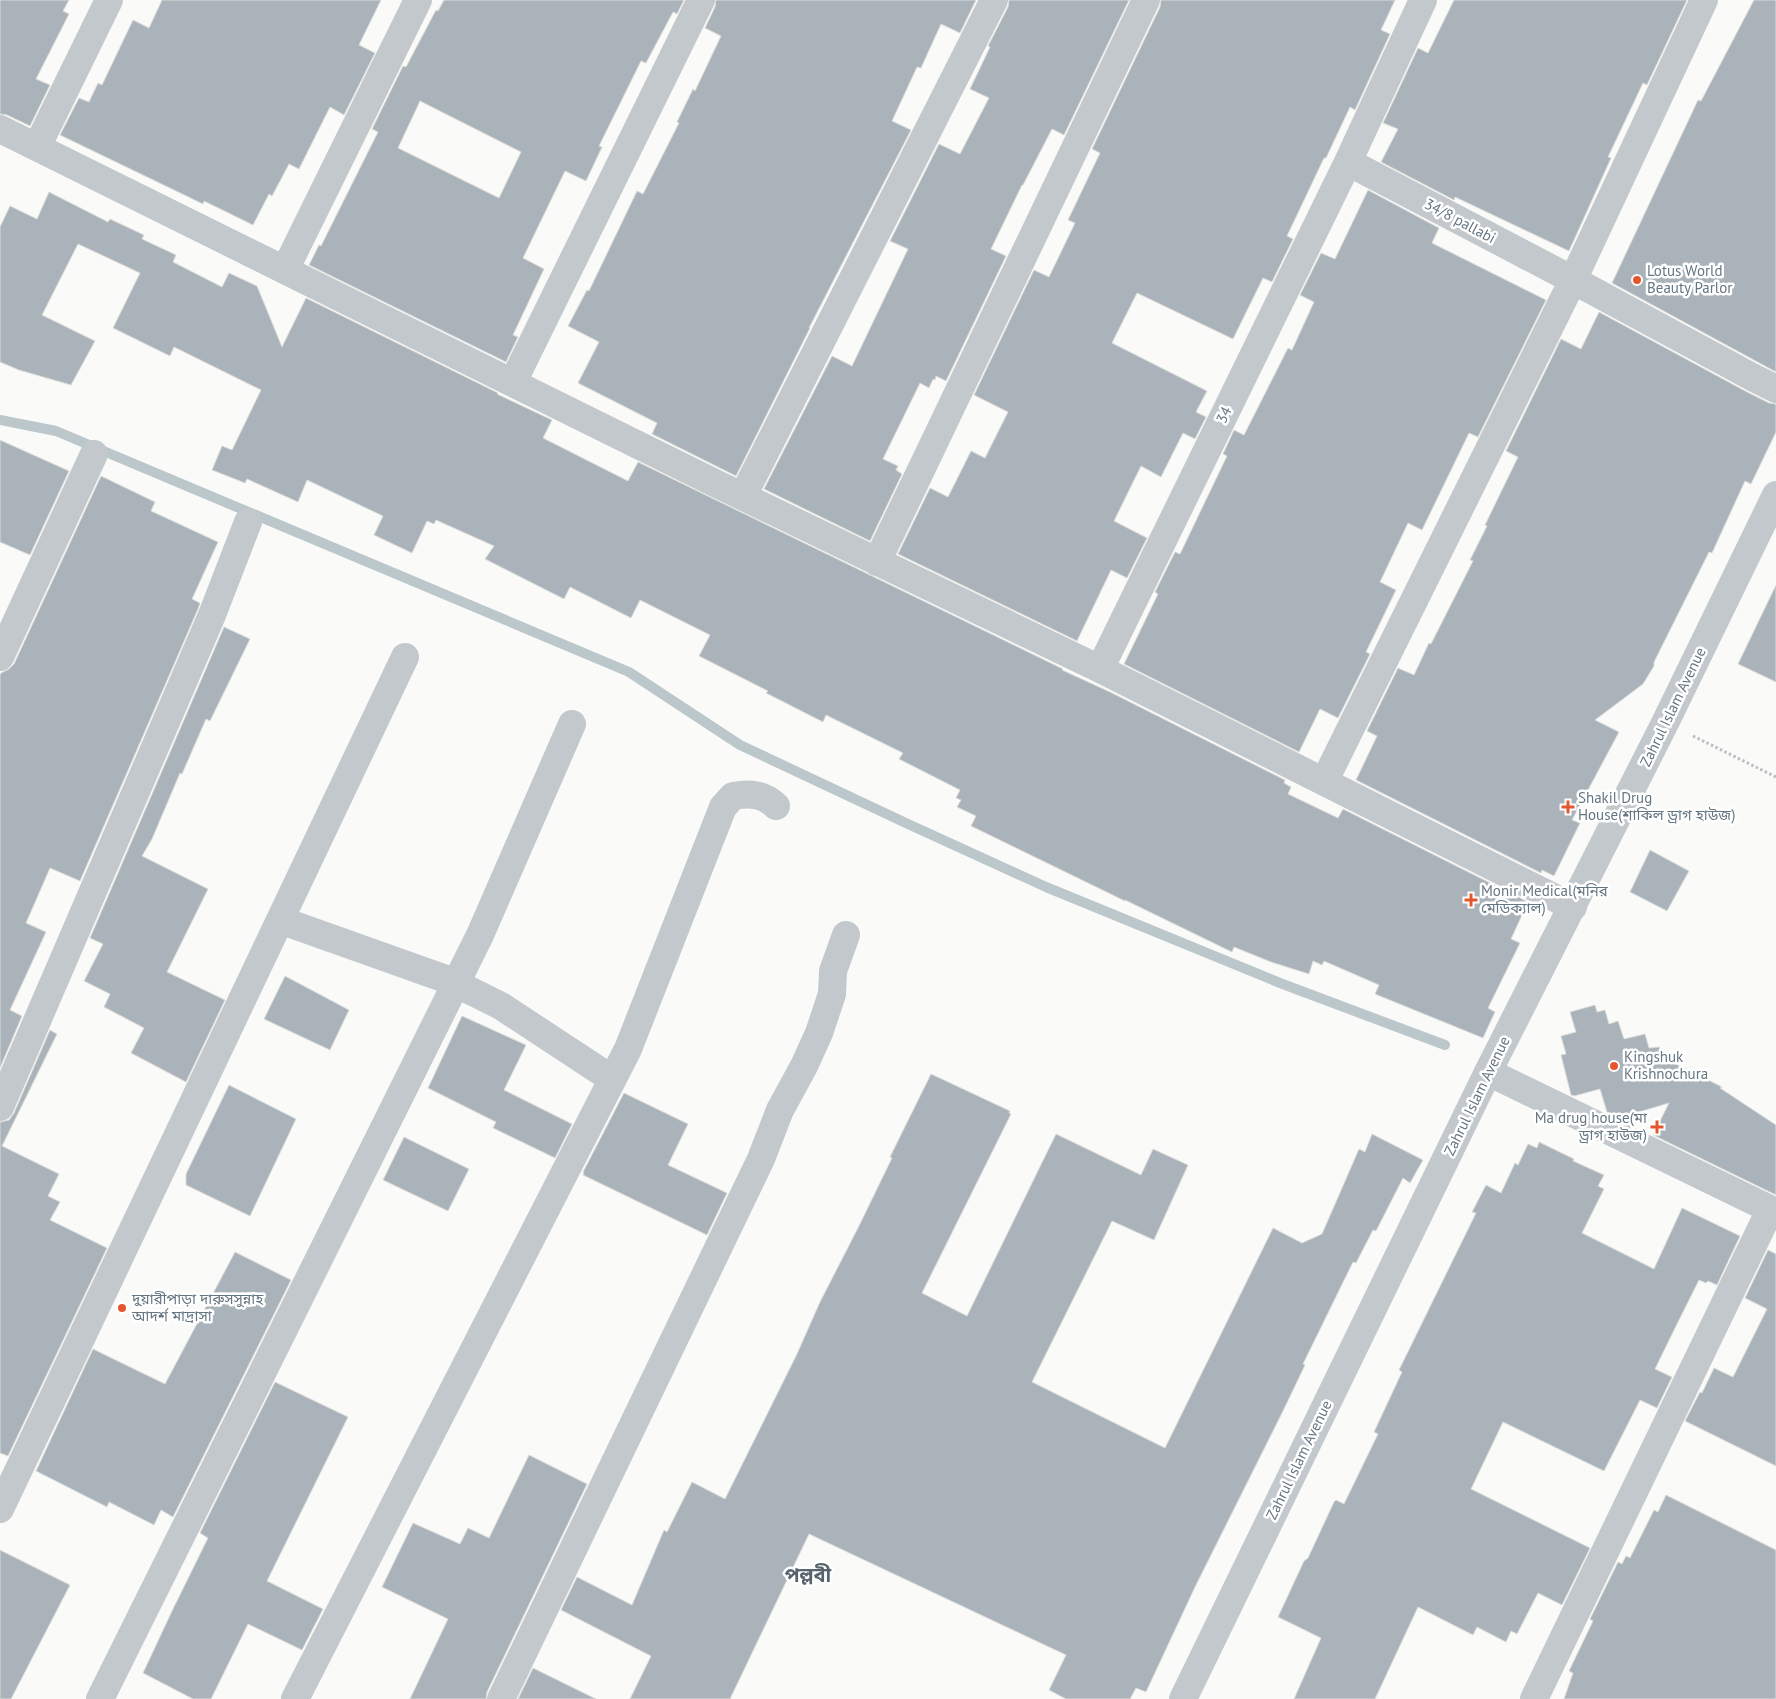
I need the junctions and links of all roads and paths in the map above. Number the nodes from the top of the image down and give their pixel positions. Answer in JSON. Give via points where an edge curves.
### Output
{"nodes":[{"id":1,"x":110,"y":0,"type":"edge"},
{"id":2,"x":418,"y":0,"type":"edge"},
{"id":3,"x":701,"y":0,"type":"edge"},
{"id":4,"x":994,"y":0,"type":"edge"},
{"id":5,"x":1146,"y":0,"type":"edge"},
{"id":6,"x":1423,"y":0,"type":"edge"},
{"id":7,"x":1704,"y":0,"type":"edge"},
{"id":8,"x":0,"y":129,"type":"edge"},
{"id":9,"x":37,"y":147,"type":"junction"},
{"id":10,"x":1348,"y":162,"type":"junction"},
{"id":11,"x":286,"y":270,"type":"junction"},
{"id":12,"x":1572,"y":280,"type":"junction"},
{"id":13,"x":512,"y":382,"type":"junction"},
{"id":14,"x":1776,"y":388,"type":"edge"},
{"id":15,"x":94,"y":454,"type":"dead end"},
{"id":16,"x":1776,"y":495,"type":"edge"},
{"id":17,"x":743,"y":496,"type":"junction"},
{"id":18,"x":248,"y":522,"type":"dead end"},
{"id":19,"x":877,"y":562,"type":"junction"},
{"id":20,"x":0,"y":657,"type":"edge"},
{"id":21,"x":405,"y":657,"type":"dead end"},
{"id":22,"x":1100,"y":668,"type":"junction"},
{"id":23,"x":1665,"y":723,"type":"junction"},
{"id":24,"x":572,"y":724,"type":"dead end"},
{"id":25,"x":1776,"y":777,"type":"edge"},
{"id":26,"x":1324,"y":782,"type":"junction"},
{"id":27,"x":776,"y":806,"type":"dead end"},
{"id":28,"x":1573,"y":907,"type":"junction"},
{"id":29,"x":280,"y":920,"type":"junction"},
{"id":30,"x":846,"y":935,"type":"dead end"},
{"id":31,"x":456,"y":984,"type":"junction"},
{"id":32,"x":1488,"y":1072,"type":"junction"},
{"id":33,"x":6,"y":1078,"type":"edge"},
{"id":34,"x":612,"y":1080,"type":"junction"},
{"id":35,"x":0,"y":1107,"type":"edge"},
{"id":36,"x":1773,"y":1211,"type":"edge"},
{"id":37,"x":0,"y":1509,"type":"edge"},
{"id":38,"x":100,"y":1699,"type":"edge"},
{"id":39,"x":295,"y":1699,"type":"edge"},
{"id":40,"x":501,"y":1699,"type":"edge"},
{"id":41,"x":1183,"y":1699,"type":"edge"},
{"id":42,"x":1534,"y":1699,"type":"edge"}],
"edges":[{"from":1,"to":9,"type":"street"},
{"from":2,"to":11,"type":"street"},
{"from":3,"to":13,"type":"street"},
{"from":4,"to":17,"type":"street"},
{"from":5,"to":19,"type":"street"},
{"from":6,"to":10,"type":"street","name":"34"},
{"from":7,"to":12,"type":"street"},
{"from":8,"to":9,"type":"street"},
{"from":9,"to":11,"type":"street"},
{"from":10,"to":12,"type":"street","name":"34/8 pallabi"},
{"from":10,"to":22,"type":"street","name":"34"},
{"from":11,"to":13,"type":"street"},
{"from":12,"to":14,"type":"street","name":"34/8 pallabi"},
{"from":12,"to":26,"type":"street"},
{"from":13,"to":17,"type":"street"},
{"from":15,"to":20,"type":"street"},
{"from":16,"to":23,"type":"street","name":"Zahrul Islam Avenue"},
{"from":17,"to":19,"type":"street"},
{"from":18,"to":33,"type":"street","via":[[212,616]]},
{"from":19,"to":22,"type":"street"},
{"from":21,"to":29,"type":"street"},
{"from":22,"to":26,"type":"street"},
{"from":23,"to":25,"type":"path"},
{"from":23,"to":28,"type":"street","name":"Zahrul Islam Avenue"},
{"from":24,"to":31,"type":"street"},
{"from":26,"to":28,"type":"street"},
{"from":27,"to":34,"type":"street","via":[[768,798],[752,794],[733,796],[723,807],[628,1048]]},
{"from":28,"to":32,"type":"street","name":"Zahrul Islam Avenue"},
{"from":29,"to":31,"type":"street"},
{"from":29,"to":37,"type":"street"},
{"from":30,"to":40,"type":"street","via":[[833,972],[832,994],[819,1033]]},
{"from":31,"to":34,"type":"street","via":[[501,1006]]},
{"from":31,"to":38,"type":"street"},
{"from":32,"to":36,"type":"street"},
{"from":32,"to":41,"type":"street","name":"Zahrul Islam Avenue"},
{"from":33,"to":35,"type":"street"},
{"from":34,"to":39,"type":"street"},
{"from":36,"to":42,"type":"street"}]}
